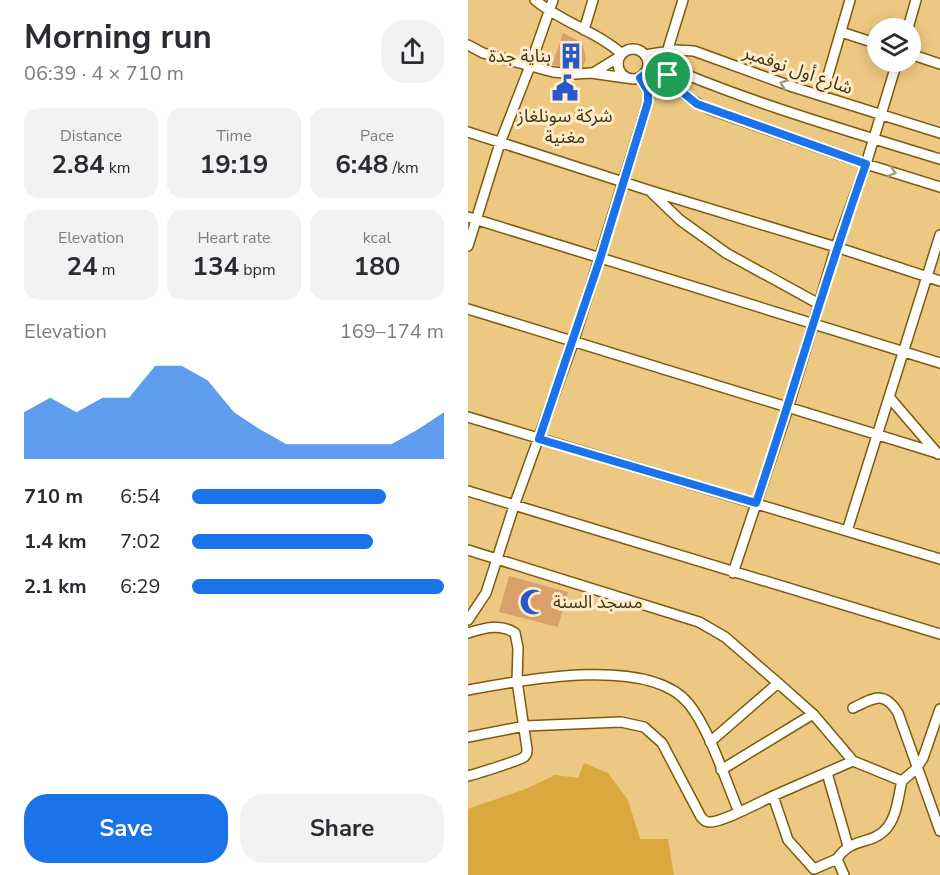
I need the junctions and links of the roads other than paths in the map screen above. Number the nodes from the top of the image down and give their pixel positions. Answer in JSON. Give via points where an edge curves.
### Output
{"nodes":[{"id":1,"x":535,"y":0,"type":"edge"},
{"id":2,"x":553,"y":0,"type":"edge"},
{"id":3,"x":593,"y":0,"type":"edge"},
{"id":4,"x":683,"y":0,"type":"edge"},
{"id":5,"x":850,"y":0,"type":"edge"},
{"id":6,"x":916,"y":0,"type":"edge"},
{"id":7,"x":549,"y":12,"type":"junction"},
{"id":8,"x":911,"y":18,"type":"edge"},
{"id":9,"x":584,"y":30,"type":"junction"},
{"id":10,"x":841,"y":32,"type":"junction"},
{"id":11,"x":867,"y":40,"type":"edge"},
{"id":12,"x":468,"y":45,"type":"edge"},
{"id":13,"x":668,"y":52,"type":"junction"},
{"id":14,"x":483,"y":53,"type":"junction"},
{"id":15,"x":621,"y":56,"type":"junction"},
{"id":16,"x":468,"y":57,"type":"edge"},
{"id":17,"x":646,"y":57,"type":"junction"},
{"id":18,"x":921,"y":58,"type":"edge"},
{"id":19,"x":940,"y":64,"type":"edge"},
{"id":20,"x":530,"y":66,"type":"junction"},
{"id":21,"x":894,"y":72,"type":"edge"},
{"id":22,"x":591,"y":73,"type":"junction"},
{"id":23,"x":668,"y":75,"type":"junction"},
{"id":24,"x":642,"y":76,"type":"junction"},
{"id":25,"x":687,"y":76,"type":"junction"},
{"id":26,"x":626,"y":78,"type":"junction"},
{"id":27,"x":822,"y":96,"type":"junction"},
{"id":28,"x":880,"y":114,"type":"junction"},
{"id":29,"x":468,"y":132,"type":"edge"},
{"id":30,"x":940,"y":133,"type":"edge"},
{"id":31,"x":873,"y":139,"type":"junction"},
{"id":32,"x":500,"y":143,"type":"junction"},
{"id":33,"x":940,"y":159,"type":"edge"},
{"id":34,"x":866,"y":164,"type":"junction"},
{"id":35,"x":623,"y":182,"type":"junction"},
{"id":36,"x":940,"y":187,"type":"edge"},
{"id":37,"x":651,"y":191,"type":"junction"},
{"id":38,"x":472,"y":218,"type":"edge"},
{"id":39,"x":940,"y":236,"type":"edge"},
{"id":40,"x":468,"y":246,"type":"edge"},
{"id":41,"x":836,"y":247,"type":"junction"},
{"id":42,"x":600,"y":259,"type":"junction"},
{"id":43,"x":927,"y":276,"type":"junction"},
{"id":44,"x":940,"y":280,"type":"edge"},
{"id":45,"x":819,"y":303,"type":"junction"},
{"id":46,"x":468,"y":309,"type":"edge"},
{"id":47,"x":813,"y":322,"type":"junction"},
{"id":48,"x":573,"y":343,"type":"junction"},
{"id":49,"x":904,"y":352,"type":"junction"},
{"id":50,"x":940,"y":363,"type":"edge"},
{"id":51,"x":889,"y":397,"type":"junction"},
{"id":52,"x":788,"y":408,"type":"junction"},
{"id":53,"x":468,"y":417,"type":"edge"},
{"id":54,"x":878,"y":436,"type":"junction"},
{"id":55,"x":539,"y":439,"type":"junction"},
{"id":56,"x":939,"y":455,"type":"edge"},
{"id":57,"x":468,"y":491,"type":"edge"},
{"id":58,"x":756,"y":503,"type":"junction"},
{"id":59,"x":514,"y":506,"type":"junction"},
{"id":60,"x":847,"y":531,"type":"junction"},
{"id":61,"x":468,"y":550,"type":"edge"},
{"id":62,"x":940,"y":559,"type":"edge"},
{"id":63,"x":497,"y":560,"type":"junction"},
{"id":64,"x":733,"y":573,"type":"junction"},
{"id":65,"x":468,"y":620,"type":"edge"},
{"id":66,"x":468,"y":633,"type":"edge"},
{"id":67,"x":940,"y":634,"type":"edge"},
{"id":68,"x":517,"y":681,"type":"junction"},
{"id":69,"x":778,"y":683,"type":"junction"},
{"id":70,"x":468,"y":690,"type":"edge"},
{"id":71,"x":853,"y":708,"type":"dead end"},
{"id":72,"x":940,"y":711,"type":"edge"},
{"id":73,"x":813,"y":714,"type":"junction"},
{"id":74,"x":525,"y":726,"type":"junction"},
{"id":75,"x":468,"y":737,"type":"edge"},
{"id":76,"x":710,"y":742,"type":"junction"},
{"id":77,"x":853,"y":761,"type":"junction"},
{"id":78,"x":916,"y":769,"type":"junction"},
{"id":79,"x":721,"y":770,"type":"junction"},
{"id":80,"x":827,"y":772,"type":"junction"},
{"id":81,"x":468,"y":776,"type":"edge"},
{"id":82,"x":902,"y":781,"type":"junction"},
{"id":83,"x":773,"y":796,"type":"junction"},
{"id":84,"x":739,"y":812,"type":"junction"},
{"id":85,"x":940,"y":831,"type":"edge"},
{"id":86,"x":848,"y":846,"type":"junction"},
{"id":87,"x":837,"y":859,"type":"junction"},
{"id":88,"x":816,"y":872,"type":"edge"},
{"id":89,"x":844,"y":875,"type":"edge"}],
"edges":[{"from":1,"to":7,"type":"street"},
{"from":2,"to":7,"type":"street"},
{"from":3,"to":9,"type":"street"},
{"from":4,"to":13,"type":"street"},
{"from":5,"to":10,"type":"street"},
{"from":6,"to":8,"type":"street"},
{"from":7,"to":9,"type":"street"},
{"from":7,"to":20,"type":"street"},
{"from":9,"to":15,"type":"street"},
{"from":10,"to":11,"type":"street"},
{"from":10,"to":27,"type":"street"},
{"from":12,"to":14,"type":"street"},
{"from":13,"to":17,"type":"street","name":"شارع أول نوفمبر"},
{"from":27,"to":13,"type":"street","name":"شارع أول نوفمبر","one_way":true,"via":[[694,51]]},
{"from":14,"to":16,"type":"street"},
{"from":14,"to":20,"type":"street"},
{"from":15,"to":17,"type":"street","via":[[634,49]]},
{"from":15,"to":22,"type":"street"},
{"from":15,"to":26,"type":"street","via":[[620,72]]},
{"from":17,"to":24,"type":"street","via":[[648,67]]},
{"from":17,"to":25,"type":"street"},
{"from":18,"to":19,"type":"street"},
{"from":20,"to":22,"type":"street","via":[[560,73]]},
{"from":20,"to":32,"type":"street"},
{"from":21,"to":28,"type":"street"},
{"from":22,"to":26,"type":"street"},
{"from":23,"to":24,"type":"street"},
{"from":23,"to":25,"type":"street"},
{"from":23,"to":34,"type":"street","via":[[697,104]]},
{"from":24,"to":26,"type":"street"},
{"from":24,"to":35,"type":"street","via":[[649,98]]},
{"from":25,"to":31,"type":"street"},
{"from":27,"to":28,"type":"street","name":"شارع أول نوفمبر"},
{"from":28,"to":30,"type":"street","name":"شارع أول نوفمبر"},
{"from":28,"to":31,"type":"street"},
{"from":29,"to":32,"type":"street"},
{"from":31,"to":33,"type":"street"},
{"from":31,"to":34,"type":"street"},
{"from":32,"to":35,"type":"street"},
{"from":32,"to":38,"type":"street"},
{"from":34,"to":36,"type":"street","one_way":true},
{"from":34,"to":41,"type":"street"},
{"from":35,"to":37,"type":"street"},
{"from":35,"to":42,"type":"street"},
{"from":37,"to":41,"type":"street"},
{"from":37,"to":45,"type":"street","via":[[680,220],[726,253]]},
{"from":38,"to":40,"type":"street"},
{"from":38,"to":42,"type":"street"},
{"from":39,"to":43,"type":"street"},
{"from":41,"to":43,"type":"street"},
{"from":41,"to":45,"type":"street"},
{"from":42,"to":47,"type":"street"},
{"from":42,"to":48,"type":"street"},
{"from":43,"to":44,"type":"street"},
{"from":43,"to":49,"type":"street"},
{"from":45,"to":47,"type":"street"},
{"from":46,"to":48,"type":"street"},
{"from":47,"to":49,"type":"street"},
{"from":47,"to":52,"type":"street"},
{"from":48,"to":52,"type":"street"},
{"from":48,"to":55,"type":"street"},
{"from":49,"to":50,"type":"street"},
{"from":49,"to":51,"type":"street"},
{"from":51,"to":54,"type":"street"},
{"from":51,"to":56,"type":"street"},
{"from":52,"to":54,"type":"street"},
{"from":52,"to":58,"type":"street"},
{"from":53,"to":55,"type":"street"},
{"from":54,"to":56,"type":"street"},
{"from":54,"to":60,"type":"street"},
{"from":55,"to":58,"type":"street"},
{"from":55,"to":59,"type":"street"},
{"from":57,"to":59,"type":"street"},
{"from":58,"to":60,"type":"street"},
{"from":58,"to":64,"type":"street"},
{"from":59,"to":63,"type":"street"},
{"from":59,"to":64,"type":"street"},
{"from":60,"to":62,"type":"street"},
{"from":61,"to":63,"type":"street"},
{"from":63,"to":65,"type":"street","via":[[486,593]]},
{"from":63,"to":69,"type":"street","via":[[699,622],[725,637]]},
{"from":64,"to":67,"type":"street"},
{"from":66,"to":68,"type":"street","via":[[493,627],[515,633]]},
{"from":68,"to":70,"type":"street"},
{"from":68,"to":74,"type":"street"},
{"from":68,"to":76,"type":"street","via":[[612,676],[655,683],[678,693],[688,703]]},
{"from":69,"to":73,"type":"street"},
{"from":69,"to":76,"type":"street"},
{"from":71,"to":78,"type":"street","via":[[887,698],[898,712]]},
{"from":72,"to":78,"type":"street"},
{"from":73,"to":77,"type":"street"},
{"from":73,"to":79,"type":"street"},
{"from":74,"to":75,"type":"street"},
{"from":74,"to":81,"type":"street","via":[[524,757]]},
{"from":74,"to":84,"type":"street","via":[[621,722],[644,727],[662,743],[705,822]]},
{"from":76,"to":79,"type":"street"},
{"from":77,"to":80,"type":"street"},
{"from":77,"to":82,"type":"street"},
{"from":78,"to":82,"type":"street"},
{"from":78,"to":85,"type":"street"},
{"from":79,"to":84,"type":"street"},
{"from":80,"to":83,"type":"street"},
{"from":80,"to":86,"type":"street"},
{"from":82,"to":86,"type":"street","via":[[895,812],[885,830]]},
{"from":83,"to":84,"type":"street"},
{"from":83,"to":88,"type":"street","via":[[788,840]]},
{"from":86,"to":87,"type":"street"},
{"from":87,"to":88,"type":"street"},
{"from":87,"to":89,"type":"street"}]}
